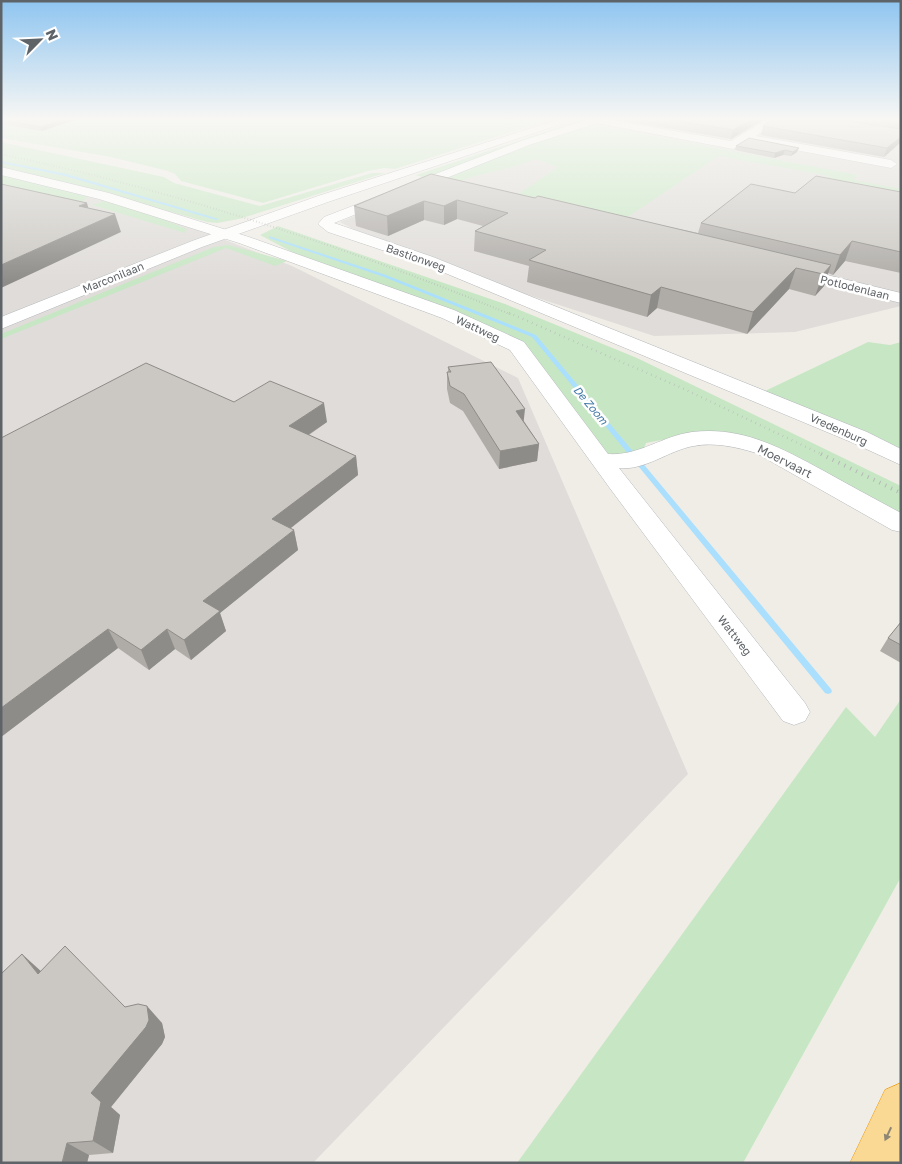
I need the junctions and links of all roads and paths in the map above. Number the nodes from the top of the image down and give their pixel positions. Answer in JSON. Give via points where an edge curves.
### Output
{"nodes":[{"id":1,"x":15,"y":174,"type":"edge"},
{"id":2,"x":394,"y":174,"type":"edge"},
{"id":3,"x":403,"y":174,"type":"edge"},
{"id":4,"x":448,"y":174,"type":"edge"},
{"id":5,"x":429,"y":182,"type":"junction"},
{"id":6,"x":448,"y":187,"type":"edge"},
{"id":7,"x":226,"y":234,"type":"junction"},
{"id":8,"x":775,"y":267,"type":"edge"},
{"id":9,"x":901,"y":298,"type":"edge"},
{"id":10,"x":1,"y":324,"type":"edge"},
{"id":11,"x":776,"y":402,"type":"joint"},
{"id":12,"x":901,"y":458,"type":"edge"},
{"id":13,"x":614,"y":461,"type":"junction"},
{"id":14,"x":901,"y":524,"type":"edge"},
{"id":15,"x":794,"y":712,"type":"dead end"},
{"id":16,"x":901,"y":1106,"type":"edge"},
{"id":17,"x":874,"y":1163,"type":"edge"}],
"edges":[{"from":1,"to":7,"type":"street","name":"Wattweg","via":[[104,196]]},
{"from":2,"to":7,"type":"street","name":"Marconilaan"},
{"from":3,"to":5,"type":"street"},
{"from":4,"to":5,"type":"street","name":"Bastionweg"},
{"from":5,"to":6,"type":"street"},
{"from":5,"to":11,"type":"street","name":"Bastionweg","via":[[325,224],[427,260]]},
{"from":7,"to":10,"type":"street","name":"Marconilaan"},
{"from":7,"to":13,"type":"street","name":"Wattweg","via":[[448,314],[517,346]]},
{"from":8,"to":9,"type":"street","name":"Potlodenlaan"},
{"from":11,"to":12,"type":"street","name":"Vredenburg"},
{"from":13,"to":14,"type":"street","name":"Moervaart","via":[[653,453],[692,439],[740,441],[764,448]]},
{"from":13,"to":15,"type":"street","name":"Wattweg","via":[[682,567]]},
{"from":16,"to":17,"type":"highway","one_way":true}]}
